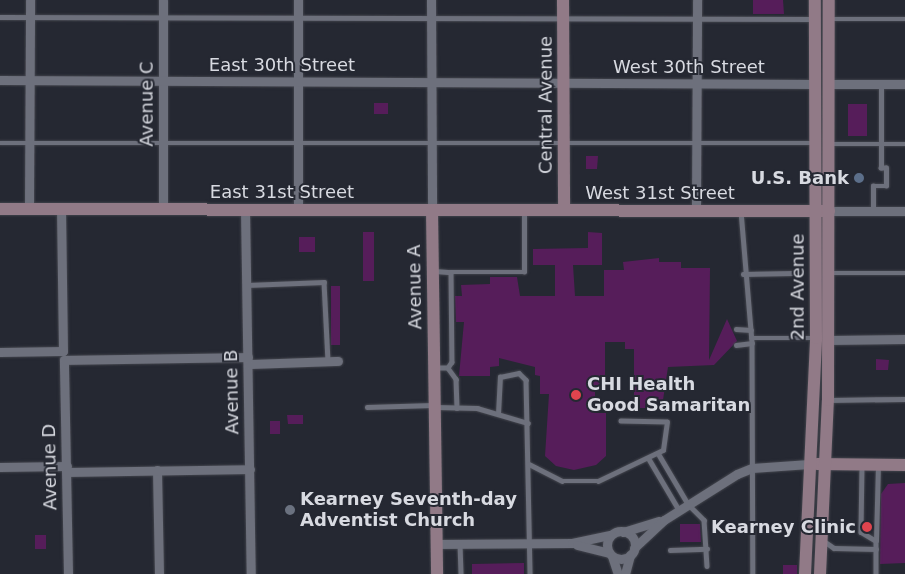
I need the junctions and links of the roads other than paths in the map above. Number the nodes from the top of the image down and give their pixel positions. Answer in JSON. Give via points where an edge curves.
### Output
{"nodes":[{"id":1,"x":30,"y":0,"type":"edge"},
{"id":2,"x":163,"y":0,"type":"edge"},
{"id":3,"x":298,"y":0,"type":"edge"},
{"id":4,"x":431,"y":0,"type":"edge"},
{"id":5,"x":563,"y":0,"type":"edge"},
{"id":6,"x":697,"y":0,"type":"edge"},
{"id":7,"x":815,"y":0,"type":"edge"},
{"id":8,"x":829,"y":0,"type":"edge"},
{"id":9,"x":0,"y":17,"type":"edge"},
{"id":10,"x":30,"y":17,"type":"junction"},
{"id":11,"x":163,"y":17,"type":"junction"},
{"id":12,"x":298,"y":18,"type":"junction"},
{"id":13,"x":432,"y":19,"type":"junction"},
{"id":14,"x":563,"y":19,"type":"junction"},
{"id":15,"x":815,"y":19,"type":"junction"},
{"id":16,"x":829,"y":19,"type":"junction"},
{"id":17,"x":905,"y":19,"type":"edge"},
{"id":18,"x":698,"y":20,"type":"junction"},
{"id":19,"x":0,"y":80,"type":"edge"},
{"id":20,"x":29,"y":80,"type":"junction"},
{"id":21,"x":163,"y":81,"type":"junction"},
{"id":22,"x":298,"y":82,"type":"junction"},
{"id":23,"x":432,"y":82,"type":"junction"},
{"id":24,"x":697,"y":82,"type":"junction"},
{"id":25,"x":564,"y":83,"type":"junction"},
{"id":26,"x":815,"y":84,"type":"junction"},
{"id":27,"x":829,"y":84,"type":"junction"},
{"id":28,"x":881,"y":84,"type":"junction"},
{"id":29,"x":905,"y":84,"type":"edge"},
{"id":30,"x":0,"y":143,"type":"edge"},
{"id":31,"x":29,"y":143,"type":"junction"},
{"id":32,"x":815,"y":143,"type":"junction"},
{"id":33,"x":163,"y":144,"type":"junction"},
{"id":34,"x":829,"y":144,"type":"junction"},
{"id":35,"x":881,"y":144,"type":"junction"},
{"id":36,"x":905,"y":144,"type":"edge"},
{"id":37,"x":298,"y":145,"type":"junction"},
{"id":38,"x":564,"y":145,"type":"junction"},
{"id":39,"x":432,"y":146,"type":"junction"},
{"id":40,"x":696,"y":146,"type":"junction"},
{"id":41,"x":0,"y":209,"type":"edge"},
{"id":42,"x":29,"y":209,"type":"junction"},
{"id":43,"x":61,"y":209,"type":"junction"},
{"id":44,"x":163,"y":209,"type":"junction"},
{"id":45,"x":245,"y":209,"type":"junction"},
{"id":46,"x":298,"y":209,"type":"junction"},
{"id":47,"x":432,"y":210,"type":"junction"},
{"id":48,"x":524,"y":210,"type":"junction"},
{"id":49,"x":564,"y":210,"type":"junction"},
{"id":50,"x":696,"y":210,"type":"junction"},
{"id":51,"x":741,"y":210,"type":"junction"},
{"id":52,"x":815,"y":211,"type":"junction"},
{"id":53,"x":829,"y":211,"type":"junction"},
{"id":54,"x":872,"y":211,"type":"junction"},
{"id":55,"x":905,"y":211,"type":"edge"},
{"id":56,"x":432,"y":272,"type":"junction"},
{"id":57,"x":451,"y":272,"type":"junction"},
{"id":58,"x":794,"y":273,"type":"dead end"},
{"id":59,"x":829,"y":273,"type":"junction"},
{"id":60,"x":905,"y":273,"type":"edge"},
{"id":61,"x":743,"y":274,"type":"junction"},
{"id":62,"x":247,"y":285,"type":"junction"},
{"id":63,"x":736,"y":329,"type":"dead end"},
{"id":64,"x":751,"y":330,"type":"junction"},
{"id":65,"x":822,"y":339,"type":"junction"},
{"id":66,"x":905,"y":339,"type":"edge"},
{"id":67,"x":751,"y":341,"type":"junction"},
{"id":68,"x":736,"y":345,"type":"dead end"},
{"id":69,"x":0,"y":352,"type":"edge"},
{"id":70,"x":64,"y":355,"type":"junction"},
{"id":71,"x":248,"y":360,"type":"junction"},
{"id":72,"x":328,"y":361,"type":"junction"},
{"id":73,"x":338,"y":361,"type":"dead end"},
{"id":74,"x":434,"y":368,"type":"junction"},
{"id":75,"x":448,"y":368,"type":"junction"},
{"id":76,"x":905,"y":399,"type":"edge"},
{"id":77,"x":828,"y":400,"type":"junction"},
{"id":78,"x":434,"y":406,"type":"junction"},
{"id":79,"x":367,"y":407,"type":"dead end"},
{"id":80,"x":457,"y":408,"type":"junction"},
{"id":81,"x":498,"y":414,"type":"junction"},
{"id":82,"x":621,"y":421,"type":"dead end"},
{"id":83,"x":528,"y":422,"type":"junction"},
{"id":84,"x":658,"y":453,"type":"junction"},
{"id":85,"x":649,"y":459,"type":"junction"},
{"id":86,"x":528,"y":464,"type":"junction"},
{"id":87,"x":809,"y":464,"type":"junction"},
{"id":88,"x":824,"y":464,"type":"junction"},
{"id":89,"x":862,"y":464,"type":"junction"},
{"id":90,"x":878,"y":464,"type":"junction"},
{"id":91,"x":905,"y":465,"type":"edge"},
{"id":92,"x":0,"y":467,"type":"edge"},
{"id":93,"x":752,"y":468,"type":"junction"},
{"id":94,"x":67,"y":469,"type":"junction"},
{"id":95,"x":250,"y":469,"type":"junction"},
{"id":96,"x":158,"y":470,"type":"junction"},
{"id":97,"x":688,"y":504,"type":"junction"},
{"id":98,"x":679,"y":510,"type":"junction"},
{"id":99,"x":664,"y":520,"type":"junction"},
{"id":100,"x":622,"y":532,"type":"junction"},
{"id":101,"x":611,"y":535,"type":"junction"},
{"id":102,"x":821,"y":539,"type":"junction"},
{"id":103,"x":876,"y":541,"type":"junction"},
{"id":104,"x":530,"y":542,"type":"junction"},
{"id":105,"x":572,"y":543,"type":"junction"},
{"id":106,"x":436,"y":544,"type":"junction"},
{"id":107,"x":460,"y":544,"type":"junction"},
{"id":108,"x":706,"y":548,"type":"junction"},
{"id":109,"x":876,"y":549,"type":"junction"},
{"id":110,"x":670,"y":550,"type":"dead end"},
{"id":111,"x":632,"y":552,"type":"junction"},
{"id":112,"x":610,"y":554,"type":"junction"},
{"id":113,"x":707,"y":566,"type":"dead end"},
{"id":114,"x":68,"y":574,"type":"edge"},
{"id":115,"x":159,"y":574,"type":"edge"},
{"id":116,"x":251,"y":574,"type":"edge"},
{"id":117,"x":437,"y":574,"type":"edge"},
{"id":118,"x":461,"y":574,"type":"edge"},
{"id":119,"x":530,"y":574,"type":"edge"},
{"id":120,"x":618,"y":574,"type":"edge"},
{"id":121,"x":625,"y":574,"type":"edge"},
{"id":122,"x":752,"y":574,"type":"edge"},
{"id":123,"x":805,"y":574,"type":"edge"},
{"id":124,"x":820,"y":574,"type":"edge"},
{"id":125,"x":876,"y":574,"type":"edge"}],
"edges":[{"from":1,"to":10,"type":"street"},
{"from":2,"to":11,"type":"street","name":"Avenue C"},
{"from":3,"to":12,"type":"street"},
{"from":4,"to":13,"type":"street","name":"Avenue A"},
{"from":5,"to":14,"type":"street","name":"Central Avenue"},
{"from":6,"to":18,"type":"street"},
{"from":7,"to":15,"type":"street","name":"2nd Avenue"},
{"from":8,"to":16,"type":"street","name":"2nd Avenue"},
{"from":9,"to":10,"type":"lane"},
{"from":10,"to":11,"type":"lane"},
{"from":10,"to":20,"type":"street"},
{"from":11,"to":12,"type":"lane"},
{"from":11,"to":21,"type":"street","name":"Avenue C"},
{"from":12,"to":13,"type":"lane"},
{"from":12,"to":22,"type":"street"},
{"from":13,"to":14,"type":"lane"},
{"from":13,"to":23,"type":"street","name":"Avenue A"},
{"from":14,"to":18,"type":"lane"},
{"from":14,"to":25,"type":"street","name":"Central Avenue"},
{"from":15,"to":18,"type":"lane"},
{"from":15,"to":26,"type":"street","name":"2nd Avenue"},
{"from":16,"to":17,"type":"lane"},
{"from":16,"to":27,"type":"street","name":"2nd Avenue"},
{"from":18,"to":24,"type":"street"},
{"from":19,"to":20,"type":"street","name":"East 30th Street"},
{"from":20,"to":21,"type":"street","name":"East 30th Street"},
{"from":20,"to":31,"type":"street"},
{"from":21,"to":22,"type":"street","name":"East 30th Street"},
{"from":21,"to":33,"type":"street","name":"Avenue C"},
{"from":22,"to":23,"type":"street","name":"East 30th Street"},
{"from":22,"to":37,"type":"street"},
{"from":23,"to":25,"type":"street","name":"East 30th Street"},
{"from":23,"to":39,"type":"street","name":"Avenue A"},
{"from":24,"to":25,"type":"street","name":"West 30th Street"},
{"from":24,"to":26,"type":"street","name":"West 30th Street"},
{"from":24,"to":40,"type":"street"},
{"from":25,"to":38,"type":"street","name":"Central Avenue"},
{"from":26,"to":32,"type":"street","name":"2nd Avenue"},
{"from":27,"to":28,"type":"street"},
{"from":27,"to":34,"type":"street","name":"2nd Avenue"},
{"from":28,"to":29,"type":"street"},
{"from":28,"to":35,"type":"lane"},
{"from":30,"to":31,"type":"lane"},
{"from":31,"to":33,"type":"lane"},
{"from":31,"to":42,"type":"street"},
{"from":32,"to":34,"type":"lane"},
{"from":32,"to":40,"type":"lane"},
{"from":32,"to":52,"type":"street","name":"2nd Avenue"},
{"from":33,"to":37,"type":"lane"},
{"from":33,"to":44,"type":"street","name":"Avenue C"},
{"from":34,"to":35,"type":"lane"},
{"from":34,"to":53,"type":"street","name":"2nd Avenue"},
{"from":35,"to":36,"type":"lane"},
{"from":35,"to":54,"type":"lane","via":[[886,186],[873,186]]},
{"from":37,"to":39,"type":"lane"},
{"from":37,"to":46,"type":"street"},
{"from":38,"to":39,"type":"lane"},
{"from":38,"to":40,"type":"lane"},
{"from":38,"to":49,"type":"street","name":"Central Avenue"},
{"from":39,"to":47,"type":"street","name":"Avenue A"},
{"from":40,"to":50,"type":"street"},
{"from":41,"to":42,"type":"street","name":"East 31st Street"},
{"from":42,"to":43,"type":"street","name":"East 31st Street"},
{"from":43,"to":44,"type":"street","name":"East 31st Street"},
{"from":43,"to":70,"type":"street","name":"Avenue D"},
{"from":44,"to":45,"type":"street","name":"East 31st Street"},
{"from":45,"to":46,"type":"street","name":"East 31st Street"},
{"from":45,"to":62,"type":"street","name":"Avenue B"},
{"from":46,"to":47,"type":"street","name":"East 31st Street"},
{"from":47,"to":48,"type":"street","name":"East 31st Street"},
{"from":47,"to":56,"type":"street","name":"Avenue A"},
{"from":48,"to":49,"type":"street","name":"East 31st Street"},
{"from":48,"to":57,"type":"lane","via":[[524,272]]},
{"from":49,"to":50,"type":"street","name":"West 31st Street"},
{"from":50,"to":51,"type":"street","name":"West 31st Street"},
{"from":51,"to":52,"type":"street","name":"West 31st Street"},
{"from":51,"to":61,"type":"lane"},
{"from":52,"to":53,"type":"street","name":"West 31st Street"},
{"from":52,"to":65,"type":"street","name":"2nd Avenue"},
{"from":53,"to":54,"type":"street","name":"West 31st Street"},
{"from":53,"to":59,"type":"street","name":"2nd Avenue"},
{"from":54,"to":55,"type":"street","name":"West 31st Street"},
{"from":56,"to":57,"type":"lane"},
{"from":56,"to":74,"type":"street","name":"Avenue A"},
{"from":57,"to":75,"type":"lane","via":[[452,362]]},
{"from":58,"to":61,"type":"lane"},
{"from":59,"to":60,"type":"lane"},
{"from":59,"to":65,"type":"street","name":"2nd Avenue"},
{"from":61,"to":64,"type":"lane"},
{"from":62,"to":71,"type":"street","name":"Avenue B"},
{"from":62,"to":72,"type":"lane","via":[[324,282]]},
{"from":63,"to":64,"type":"lane"},
{"from":64,"to":67,"type":"lane"},
{"from":65,"to":66,"type":"street"},
{"from":65,"to":67,"type":"lane"},
{"from":65,"to":77,"type":"street","name":"2nd Avenue"},
{"from":65,"to":87,"type":"street","name":"2nd Avenue"},
{"from":67,"to":68,"type":"lane"},
{"from":67,"to":93,"type":"lane"},
{"from":69,"to":70,"type":"street"},
{"from":70,"to":71,"type":"street"},
{"from":70,"to":94,"type":"street","name":"Avenue D"},
{"from":71,"to":72,"type":"street"},
{"from":71,"to":95,"type":"street","name":"Avenue B"},
{"from":72,"to":73,"type":"street"},
{"from":74,"to":75,"type":"lane"},
{"from":74,"to":78,"type":"street","name":"Avenue A"},
{"from":75,"to":80,"type":"lane","via":[[456,379]]},
{"from":76,"to":77,"type":"lane"},
{"from":77,"to":88,"type":"street","name":"2nd Avenue"},
{"from":78,"to":79,"type":"lane"},
{"from":78,"to":80,"type":"lane"},
{"from":78,"to":106,"type":"street","name":"Avenue A"},
{"from":80,"to":81,"type":"lane"},
{"from":81,"to":83,"type":"lane"},
{"from":81,"to":83,"type":"lane","via":[[498,382],[503,373],[514,372],[526,380]]},
{"from":82,"to":84,"type":"lane","via":[[667,422],[666,442]]},
{"from":83,"to":86,"type":"lane"},
{"from":84,"to":85,"type":"lane"},
{"from":84,"to":97,"type":"lane"},
{"from":85,"to":86,"type":"lane","via":[[613,477],[577,482],[547,476]]},
{"from":85,"to":98,"type":"lane"},
{"from":86,"to":104,"type":"lane"},
{"from":87,"to":88,"type":"street"},
{"from":87,"to":93,"type":"street"},
{"from":87,"to":123,"type":"street","name":"2nd Avenue"},
{"from":88,"to":89,"type":"street"},
{"from":88,"to":102,"type":"street","name":"2nd Avenue"},
{"from":89,"to":90,"type":"street"},
{"from":89,"to":103,"type":"lane","via":[[862,532]]},
{"from":90,"to":91,"type":"street"},
{"from":90,"to":103,"type":"lane"},
{"from":92,"to":94,"type":"street"},
{"from":93,"to":97,"type":"street"},
{"from":93,"to":122,"type":"lane"},
{"from":94,"to":96,"type":"street"},
{"from":94,"to":114,"type":"street","name":"Avenue D"},
{"from":95,"to":96,"type":"street"},
{"from":95,"to":116,"type":"street","name":"Avenue B"},
{"from":96,"to":115,"type":"street"},
{"from":97,"to":98,"type":"street"},
{"from":97,"to":108,"type":"lane","via":[[704,520]]},
{"from":98,"to":99,"type":"street"},
{"from":99,"to":100,"type":"street"},
{"from":99,"to":111,"type":"street"},
{"from":100,"to":101,"type":"street"},
{"from":100,"to":111,"type":"street","via":[[632,537]]},
{"from":101,"to":105,"type":"street"},
{"from":101,"to":112,"type":"street"},
{"from":102,"to":109,"type":"lane","via":[[834,548]]},
{"from":102,"to":124,"type":"street","name":"2nd Avenue"},
{"from":103,"to":109,"type":"lane"},
{"from":104,"to":105,"type":"street"},
{"from":104,"to":107,"type":"street"},
{"from":104,"to":119,"type":"lane"},
{"from":105,"to":112,"type":"street"},
{"from":106,"to":107,"type":"street"},
{"from":106,"to":117,"type":"street","name":"Avenue A"},
{"from":107,"to":118,"type":"lane"},
{"from":108,"to":110,"type":"lane"},
{"from":108,"to":113,"type":"lane"},
{"from":109,"to":125,"type":"lane"},
{"from":111,"to":112,"type":"street","via":[[622,559]]},
{"from":111,"to":121,"type":"street"},
{"from":112,"to":120,"type":"street"}]}
